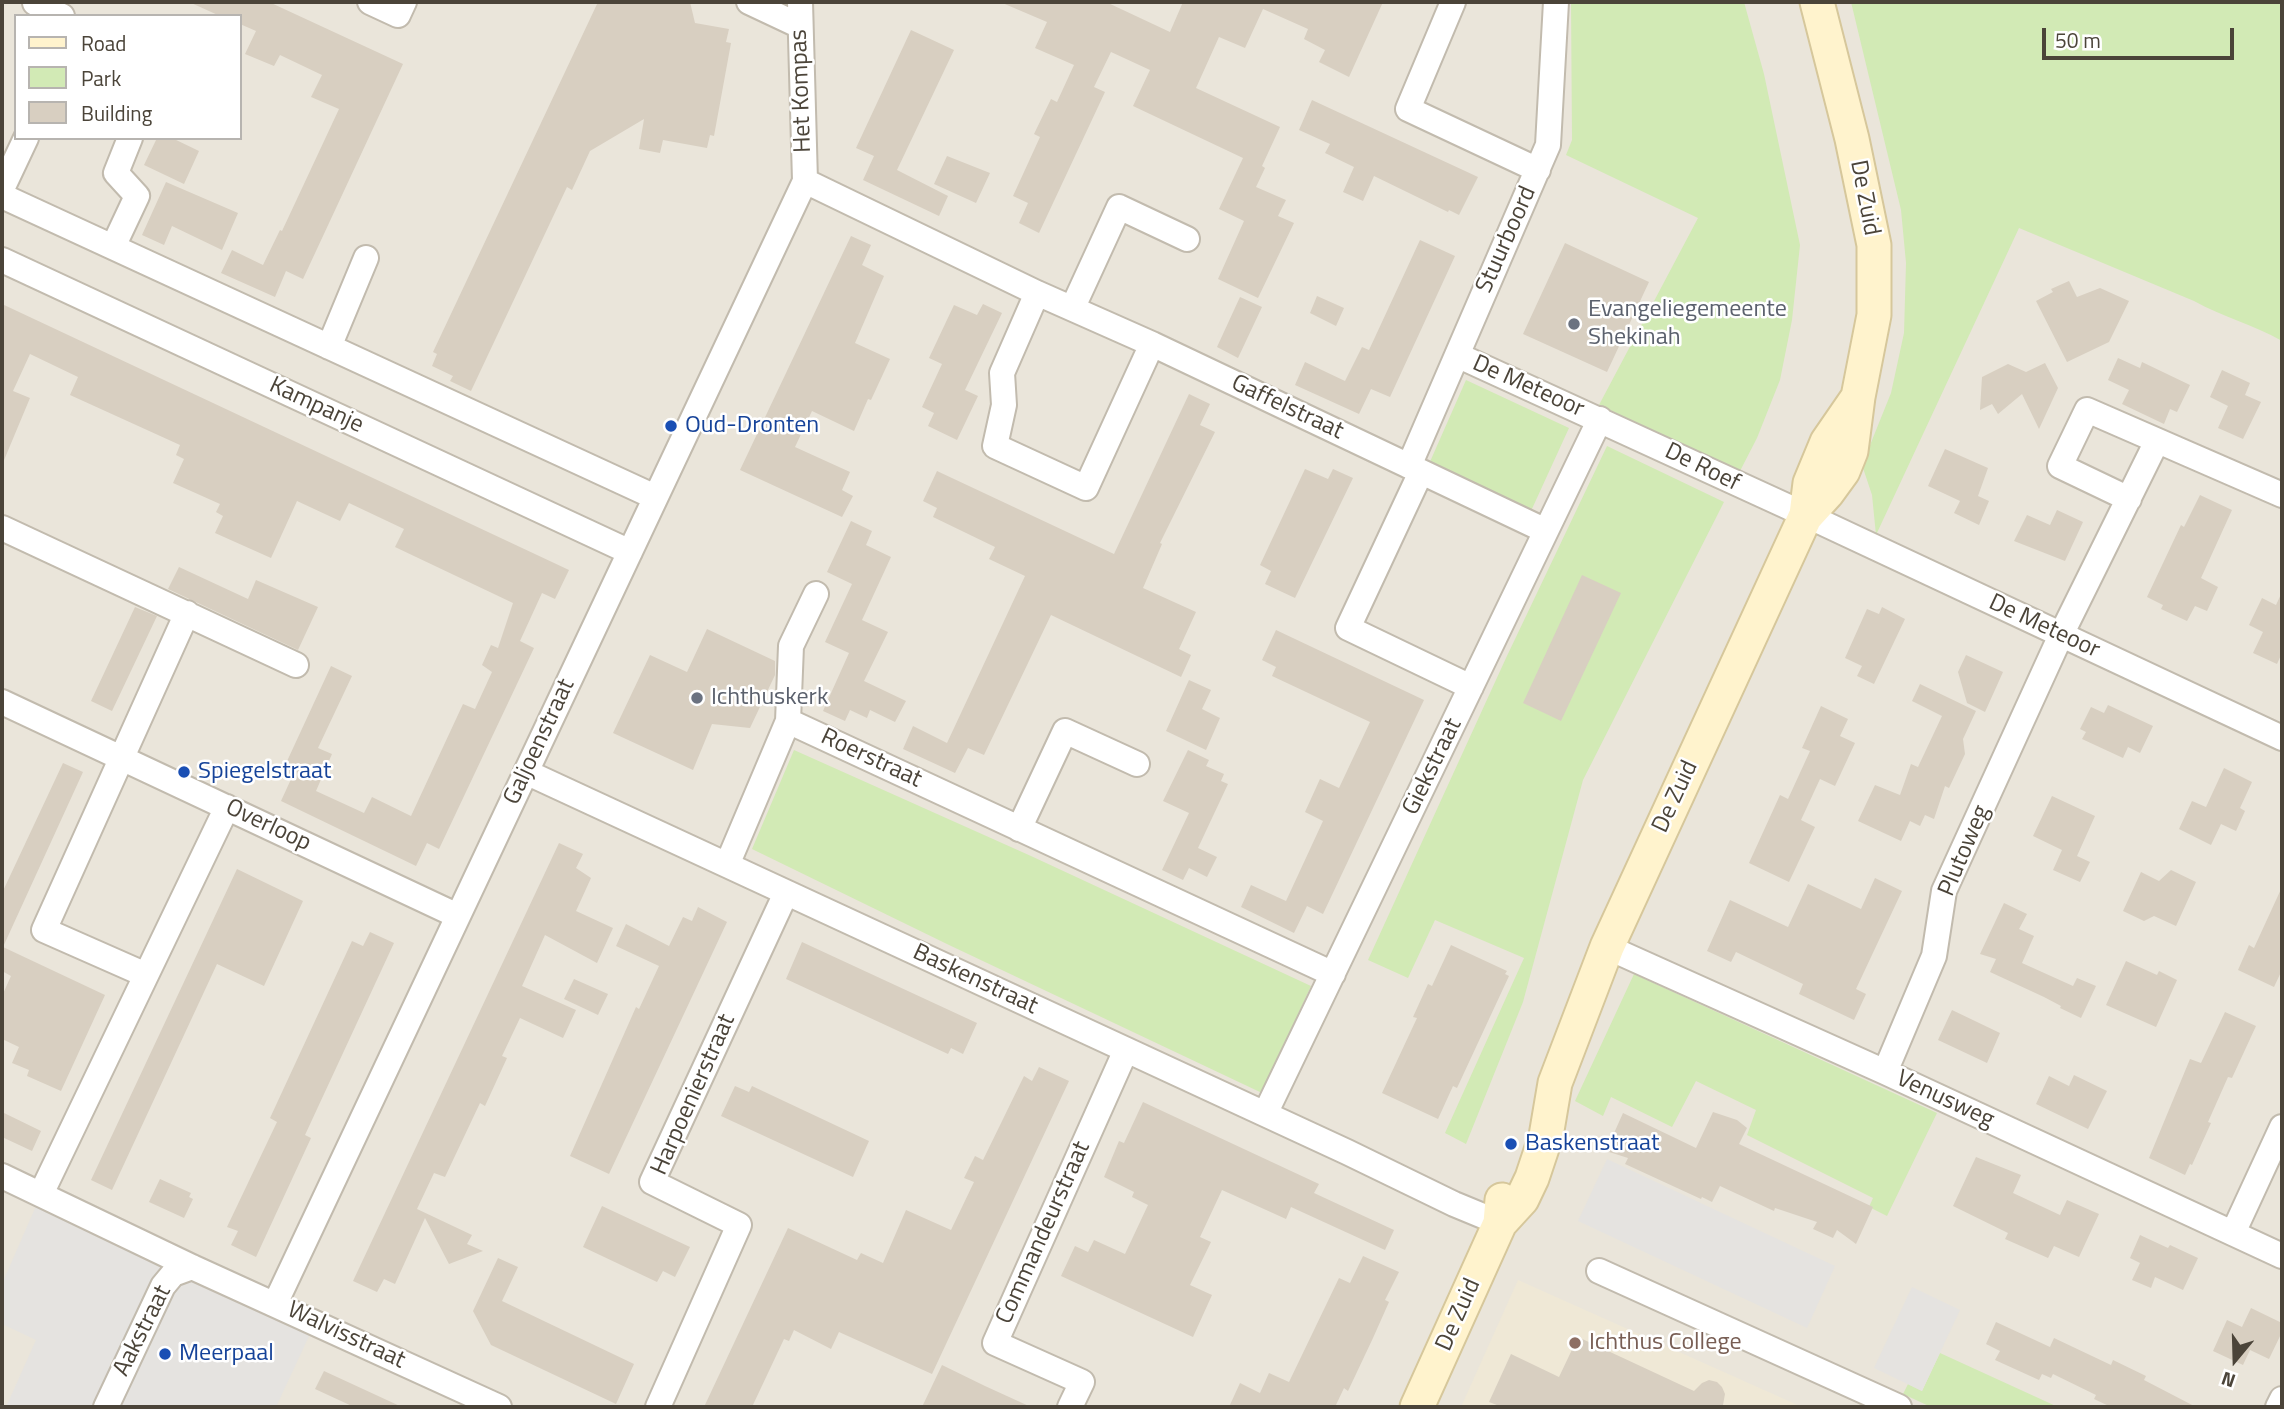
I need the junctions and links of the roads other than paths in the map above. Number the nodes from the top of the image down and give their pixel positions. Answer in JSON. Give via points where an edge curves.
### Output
{"nodes":[{"id":1,"x":370,"y":2,"type":"edge"},
{"id":2,"x":404,"y":2,"type":"edge"},
{"id":3,"x":748,"y":2,"type":"edge"},
{"id":4,"x":1452,"y":2,"type":"edge"},
{"id":5,"x":1556,"y":2,"type":"edge"},
{"id":6,"x":1817,"y":2,"type":"edge"},
{"id":7,"x":35,"y":3,"type":"edge"},
{"id":8,"x":58,"y":14,"type":"edge"},
{"id":9,"x":800,"y":14,"type":"edge"},
{"id":10,"x":25,"y":140,"type":"edge"},
{"id":11,"x":129,"y":140,"type":"edge"},
{"id":12,"x":1538,"y":170,"type":"junction"},
{"id":13,"x":805,"y":181,"type":"junction"},
{"id":14,"x":2,"y":189,"type":"edge"},
{"id":15,"x":2,"y":196,"type":"edge"},
{"id":16,"x":1187,"y":239,"type":"dead end"},
{"id":17,"x":113,"y":247,"type":"junction"},
{"id":18,"x":366,"y":258,"type":"dead end"},
{"id":19,"x":2,"y":260,"type":"edge"},
{"id":20,"x":1037,"y":293,"type":"junction"},
{"id":21,"x":1073,"y":307,"type":"junction"},
{"id":22,"x":1152,"y":344,"type":"junction"},
{"id":23,"x":329,"y":347,"type":"junction"},
{"id":24,"x":1457,"y":355,"type":"junction"},
{"id":25,"x":1600,"y":419,"type":"junction"},
{"id":26,"x":2157,"y":441,"type":"junction"},
{"id":27,"x":1415,"y":469,"type":"junction"},
{"id":28,"x":2282,"y":495,"type":"edge"},
{"id":29,"x":655,"y":497,"type":"junction"},
{"id":30,"x":2129,"y":499,"type":"junction"},
{"id":31,"x":1806,"y":515,"type":"junction"},
{"id":32,"x":2,"y":528,"type":"edge"},
{"id":33,"x":1546,"y":531,"type":"junction"},
{"id":34,"x":630,"y":552,"type":"junction"},
{"id":35,"x":816,"y":594,"type":"dead end"},
{"id":36,"x":187,"y":614,"type":"junction"},
{"id":37,"x":2062,"y":635,"type":"junction"},
{"id":38,"x":296,"y":666,"type":"dead end"},
{"id":39,"x":1471,"y":687,"type":"junction"},
{"id":40,"x":2,"y":702,"type":"edge"},
{"id":41,"x":788,"y":721,"type":"junction"},
{"id":42,"x":2282,"y":738,"type":"edge"},
{"id":43,"x":122,"y":758,"type":"junction"},
{"id":44,"x":1137,"y":764,"type":"dead end"},
{"id":45,"x":526,"y":772,"type":"junction"},
{"id":46,"x":226,"y":807,"type":"junction"},
{"id":47,"x":1019,"y":829,"type":"junction"},
{"id":48,"x":727,"y":865,"type":"junction"},
{"id":49,"x":786,"y":892,"type":"junction"},
{"id":50,"x":458,"y":916,"type":"junction"},
{"id":51,"x":1607,"y":947,"type":"junction"},
{"id":52,"x":1333,"y":974,"type":"junction"},
{"id":53,"x":146,"y":975,"type":"junction"},
{"id":54,"x":1126,"y":1050,"type":"junction"},
{"id":55,"x":1885,"y":1072,"type":"junction"},
{"id":56,"x":1265,"y":1114,"type":"junction"},
{"id":57,"x":2282,"y":1126,"type":"edge"},
{"id":58,"x":2,"y":1175,"type":"edge"},
{"id":59,"x":41,"y":1194,"type":"junction"},
{"id":60,"x":1500,"y":1223,"type":"junction"},
{"id":61,"x":2233,"y":1233,"type":"junction"},
{"id":62,"x":2282,"y":1256,"type":"edge"},
{"id":63,"x":192,"y":1267,"type":"junction"},
{"id":64,"x":1599,"y":1271,"type":"dead end"},
{"id":65,"x":275,"y":1304,"type":"junction"},
{"id":66,"x":2282,"y":1399,"type":"edge"},
{"id":67,"x":106,"y":1407,"type":"edge"},
{"id":68,"x":499,"y":1407,"type":"edge"},
{"id":69,"x":658,"y":1407,"type":"edge"},
{"id":70,"x":1070,"y":1407,"type":"edge"},
{"id":71,"x":1417,"y":1407,"type":"edge"},
{"id":72,"x":1899,"y":1407,"type":"edge"},
{"id":73,"x":2278,"y":1407,"type":"edge"}],
"edges":[{"from":1,"to":2,"type":"street","via":[[398,15]]},
{"from":3,"to":9,"type":"street"},
{"from":4,"to":12,"type":"street","via":[[1408,109]]},
{"from":5,"to":12,"type":"street","name":"Stuurboord","via":[[1548,145]]},
{"from":6,"to":31,"type":"street","name":"De Zuid","via":[[1874,245],[1874,315],[1858,397],[1827,442],[1810,483]]},
{"from":7,"to":8,"type":"street"},
{"from":9,"to":13,"type":"street","name":"Het Kompas"},
{"from":10,"to":14,"type":"street"},
{"from":11,"to":17,"type":"street","via":[[116,173],[137,197]]},
{"from":12,"to":24,"type":"street","name":"Stuurboord"},
{"from":13,"to":20,"type":"street","name":"Gaffelstraat"},
{"from":13,"to":29,"type":"street","name":"Galjoenstraat"},
{"from":15,"to":17,"type":"street"},
{"from":16,"to":21,"type":"street","via":[[1119,207]]},
{"from":17,"to":23,"type":"street"},
{"from":18,"to":23,"type":"street"},
{"from":19,"to":34,"type":"street","name":"Kampanje"},
{"from":20,"to":21,"type":"street","name":"Gaffelstraat"},
{"from":20,"to":22,"type":"street","via":[[1002,373],[1004,405],[995,446],[1086,488]]},
{"from":21,"to":22,"type":"street","name":"Gaffelstraat"},
{"from":22,"to":27,"type":"street","name":"Gaffelstraat"},
{"from":23,"to":29,"type":"street"},
{"from":24,"to":25,"type":"street","name":"De Meteoor"},
{"from":24,"to":27,"type":"street","name":"Stuurboord"},
{"from":25,"to":31,"type":"street","name":"De Roef"},
{"from":25,"to":33,"type":"street","name":"Giekstraat"},
{"from":26,"to":28,"type":"street"},
{"from":26,"to":30,"type":"street","name":"Plutoweg"},
{"from":26,"to":30,"type":"street","via":[[2087,410],[2060,466]]},
{"from":27,"to":33,"type":"street","name":"Gaffelstraat"},
{"from":27,"to":39,"type":"street","via":[[1348,628]]},
{"from":29,"to":34,"type":"street","name":"Galjoenstraat"},
{"from":30,"to":37,"type":"street","name":"Plutoweg"},
{"from":31,"to":37,"type":"street","name":"De Meteoor"},
{"from":31,"to":51,"type":"street","name":"De Zuid"},
{"from":32,"to":36,"type":"street"},
{"from":33,"to":39,"type":"street","name":"Giekstraat"},
{"from":34,"to":45,"type":"street","name":"Galjoenstraat"},
{"from":35,"to":41,"type":"street","via":[[791,646]]},
{"from":36,"to":38,"type":"street"},
{"from":36,"to":43,"type":"street"},
{"from":37,"to":42,"type":"street","name":"De Meteoor"},
{"from":37,"to":55,"type":"street","name":"Plutoweg","via":[[1944,891],[1934,956]]},
{"from":39,"to":52,"type":"street","name":"Giekstraat"},
{"from":40,"to":43,"type":"street","name":"Overloop"},
{"from":41,"to":47,"type":"street","name":"Roerstraat"},
{"from":41,"to":48,"type":"street"},
{"from":43,"to":46,"type":"street","name":"Overloop"},
{"from":43,"to":53,"type":"street","via":[[44,930]]},
{"from":44,"to":47,"type":"street","via":[[1065,731]]},
{"from":45,"to":48,"type":"street","name":"Baskenstraat"},
{"from":45,"to":50,"type":"street","name":"Galjoenstraat"},
{"from":46,"to":50,"type":"street","name":"Overloop"},
{"from":46,"to":53,"type":"street"},
{"from":47,"to":52,"type":"street","name":"Roerstraat"},
{"from":48,"to":49,"type":"street","name":"Baskenstraat"},
{"from":49,"to":54,"type":"street","name":"Baskenstraat"},
{"from":49,"to":69,"type":"street","name":"Harpoenierstraat","via":[[652,1182],[739,1225]]},
{"from":50,"to":65,"type":"street","name":"Galjoenstraat"},
{"from":51,"to":55,"type":"street","name":"Venusweg"},
{"from":51,"to":60,"type":"street","name":"De Zuid","via":[[1555,1083],[1546,1136],[1532,1178],[1522,1199]]},
{"from":52,"to":56,"type":"street","name":"Giekstraat"},
{"from":53,"to":59,"type":"street"},
{"from":54,"to":56,"type":"street","name":"Baskenstraat"},
{"from":54,"to":70,"type":"street","name":"Commandeurstraat","via":[[995,1343],[1082,1382]]},
{"from":55,"to":61,"type":"street","name":"Venusweg"},
{"from":56,"to":60,"type":"street","name":"Baskenstraat"},
{"from":57,"to":61,"type":"street"},
{"from":58,"to":59,"type":"street","name":"Walvisstraat"},
{"from":59,"to":63,"type":"street","name":"Walvisstraat"},
{"from":60,"to":71,"type":"street","name":"De Zuid"},
{"from":61,"to":62,"type":"street","name":"Venusweg"},
{"from":63,"to":65,"type":"street","name":"Walvisstraat"},
{"from":63,"to":67,"type":"street","name":"Aakstraat","via":[[173,1274],[163,1286]]},
{"from":64,"to":72,"type":"street"},
{"from":65,"to":68,"type":"street","name":"Walvisstraat"},
{"from":66,"to":73,"type":"street"}]}
